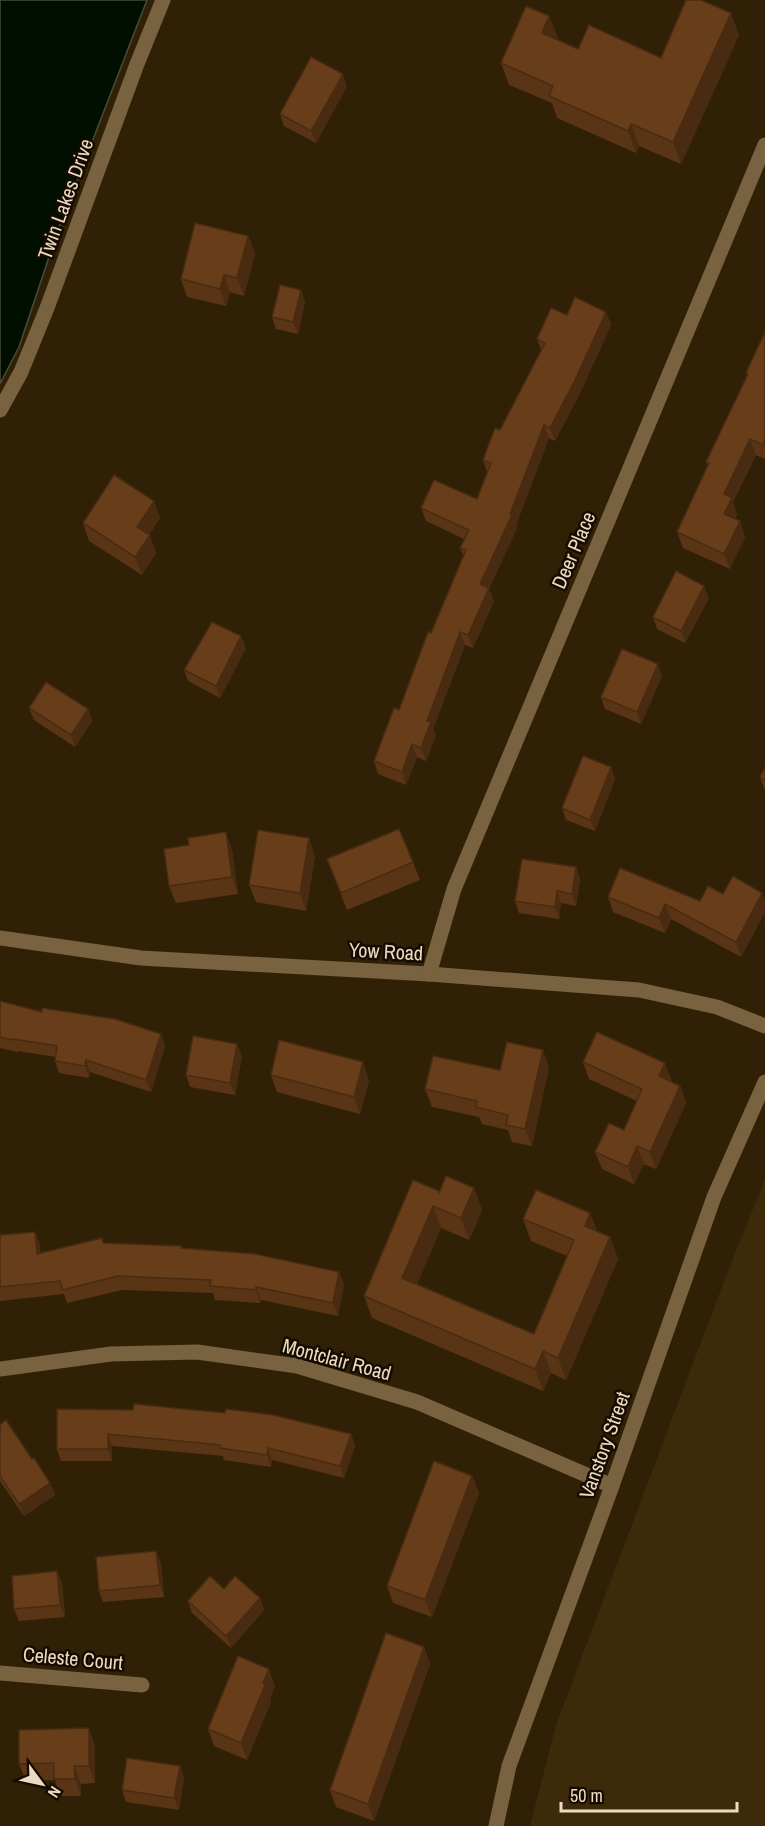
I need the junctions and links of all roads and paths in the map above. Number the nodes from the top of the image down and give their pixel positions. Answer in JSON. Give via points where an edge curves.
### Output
{"nodes":[{"id":1,"x":163,"y":0,"type":"edge"},
{"id":2,"x":765,"y":145,"type":"edge"},
{"id":3,"x":0,"y":410,"type":"edge"},
{"id":4,"x":0,"y":938,"type":"edge"},
{"id":5,"x":429,"y":974,"type":"junction"},
{"id":6,"x":765,"y":1026,"type":"edge"},
{"id":7,"x":765,"y":1083,"type":"edge"},
{"id":8,"x":0,"y":1369,"type":"edge"},
{"id":9,"x":612,"y":1486,"type":"junction"},
{"id":10,"x":0,"y":1673,"type":"edge"},
{"id":11,"x":142,"y":1685,"type":"dead end"},
{"id":12,"x":496,"y":1826,"type":"edge"}],
"edges":[{"from":1,"to":3,"type":"street","name":"Twin Lakes Drive","via":[[47,308],[21,372]]},
{"from":2,"to":5,"type":"street","name":"Deer Place","via":[[454,889]]},
{"from":4,"to":5,"type":"street","name":"Yow Road","via":[[141,958]]},
{"from":5,"to":6,"type":"street","name":"Yow Road","via":[[639,990],[717,1007]]},
{"from":7,"to":9,"type":"street","name":"Vanstory Street","via":[[714,1197]]},
{"from":8,"to":9,"type":"street","name":"Montclair Road","via":[[111,1354],[197,1352],[297,1366],[417,1402]]},
{"from":9,"to":12,"type":"street","name":"Vanstory Street","via":[[510,1766]]},
{"from":10,"to":11,"type":"street","name":"Celeste Court"}]}
